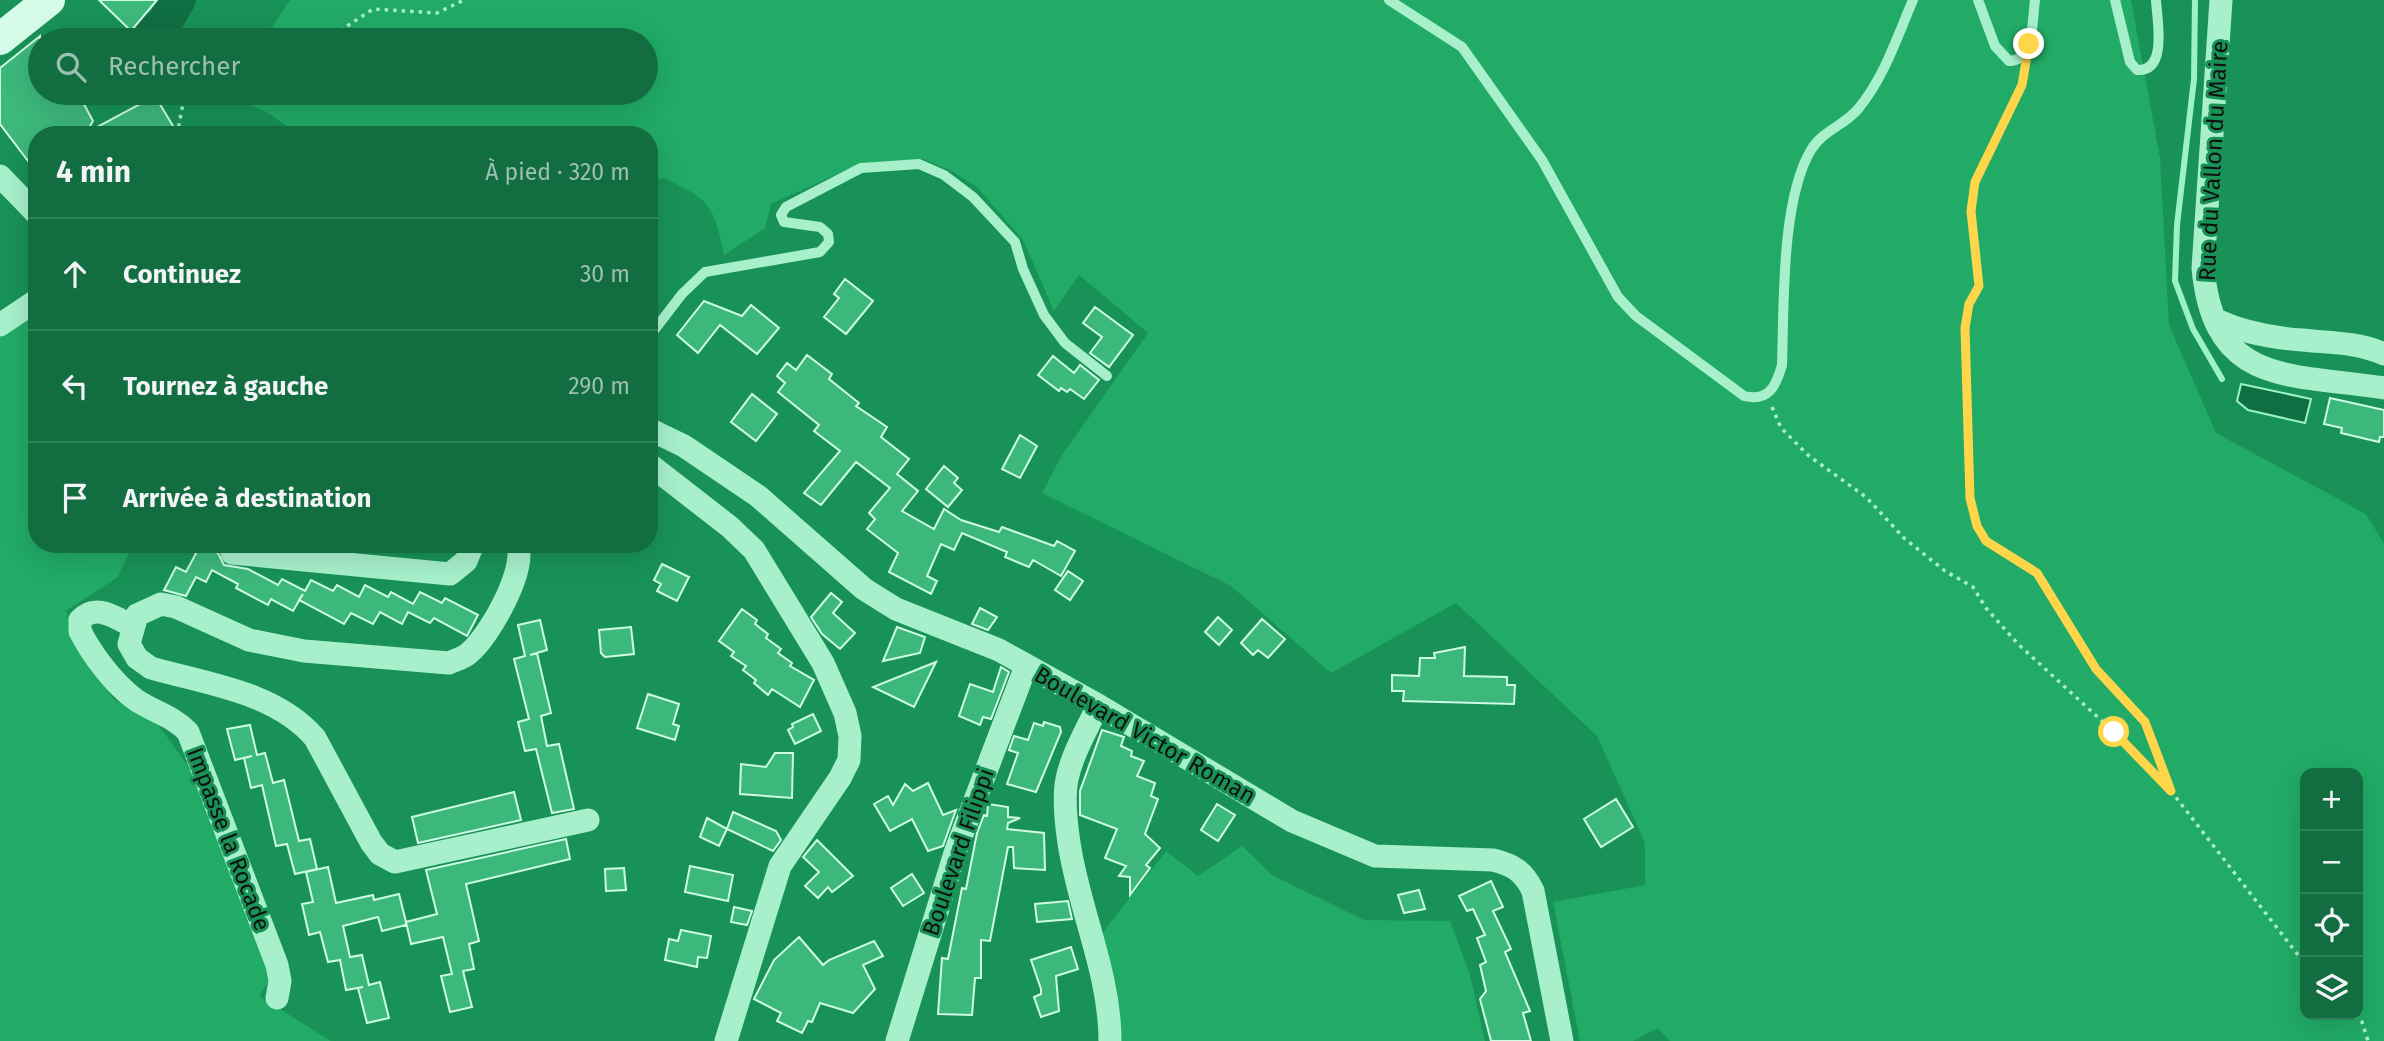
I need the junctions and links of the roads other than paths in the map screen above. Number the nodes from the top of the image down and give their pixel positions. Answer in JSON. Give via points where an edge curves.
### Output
{"nodes":[{"id":1,"x":49,"y":0,"type":"edge"},
{"id":2,"x":1389,"y":0,"type":"edge"},
{"id":3,"x":1913,"y":0,"type":"edge"},
{"id":4,"x":1979,"y":0,"type":"edge"},
{"id":5,"x":2035,"y":0,"type":"edge"},
{"id":6,"x":2115,"y":0,"type":"edge"},
{"id":7,"x":2156,"y":0,"type":"edge"},
{"id":8,"x":2221,"y":0,"type":"edge"},
{"id":9,"x":0,"y":39,"type":"edge"},
{"id":10,"x":0,"y":176,"type":"edge"},
{"id":11,"x":28,"y":205,"type":"edge"},
{"id":12,"x":28,"y":306,"type":"edge"},
{"id":13,"x":2216,"y":320,"type":"junction"},
{"id":14,"x":0,"y":325,"type":"edge"},
{"id":15,"x":658,"y":325,"type":"edge"},
{"id":16,"x":2379,"y":347,"type":"edge"},
{"id":17,"x":1107,"y":376,"type":"dead end"},
{"id":18,"x":2354,"y":384,"type":"junction"},
{"id":19,"x":2384,"y":388,"type":"edge"},
{"id":20,"x":658,"y":433,"type":"edge"},
{"id":21,"x":658,"y":471,"type":"edge"},
{"id":22,"x":242,"y":553,"type":"edge"},
{"id":23,"x":469,"y":553,"type":"edge"},
{"id":24,"x":519,"y":553,"type":"edge"},
{"id":25,"x":132,"y":626,"type":"junction"},
{"id":26,"x":1026,"y":666,"type":"junction"},
{"id":27,"x":1098,"y":705,"type":"junction"},
{"id":28,"x":587,"y":820,"type":"dead end"},
{"id":29,"x":277,"y":998,"type":"dead end"},
{"id":30,"x":726,"y":1041,"type":"edge"},
{"id":31,"x":897,"y":1041,"type":"edge"},
{"id":32,"x":1110,"y":1041,"type":"edge"},
{"id":33,"x":1562,"y":1041,"type":"edge"}],
"edges":[{"from":1,"to":9,"type":"main road"},
{"from":2,"to":3,"type":"lane","via":[[1462,47],[1542,160],[1607,280],[1636,316],[1744,396],[1758,399],[1776,384],[1782,365],[1789,230],[1803,166],[1820,137],[1856,112],[1871,91]]},
{"from":4,"to":5,"type":"lane","via":[[2000,54],[2009,61],[2025,55]]},
{"from":6,"to":7,"type":"lane","via":[[2130,62],[2137,70],[2145,70],[2158,55]]},
{"from":8,"to":13,"type":"street","name":"Rue du Vallon du Maire","via":[[2203,268]]},
{"from":10,"to":11,"type":"street"},
{"from":12,"to":14,"type":"street"},
{"from":13,"to":16,"type":"street","via":[[2266,334]]},
{"from":13,"to":18,"type":"street","name":"Rue du Vallon du Maire","via":[[2226,343],[2261,369]]},
{"from":15,"to":17,"type":"lane","via":[[705,272],[820,252],[829,242],[828,234],[820,227],[784,222],[781,215],[786,206],[861,168],[919,164],[944,175],[973,197],[1015,242],[1044,315],[1065,343]]},
{"from":16,"to":18,"type":"street"},
{"from":18,"to":19,"type":"street","name":"Rue du Vallon du Maire"},
{"from":20,"to":26,"type":"street","name":"Boulevard Victor Roman","via":[[758,496],[864,589],[896,609],[999,650]]},
{"from":21,"to":30,"type":"street","via":[[754,550],[823,663],[850,736],[849,760],[780,866]]},
{"from":22,"to":23,"type":"street","via":[[450,574]]},
{"from":24,"to":25,"type":"street","via":[[518,573],[485,635],[469,654],[449,663],[304,651],[249,640],[161,604],[137,615]]},
{"from":25,"to":28,"type":"street","via":[[130,643],[136,658],[151,668],[270,703],[302,723],[380,854],[395,862]]},
{"from":25,"to":29,"type":"street","name":"Impasse la Rocade","via":[[97,610],[80,620],[80,631],[122,689],[177,720],[188,732],[277,965]]},
{"from":26,"to":27,"type":"street","name":"Boulevard Victor Roman"},
{"from":26,"to":31,"type":"street","name":"Boulevard Filippi","via":[[956,850]]},
{"from":27,"to":32,"type":"street","via":[[1067,779],[1066,820],[1075,880],[1103,976]]},
{"from":27,"to":33,"type":"street","name":"Boulevard Victor Roman","via":[[1292,821],[1344,845],[1375,856],[1511,864],[1526,876],[1533,891]]}]}
